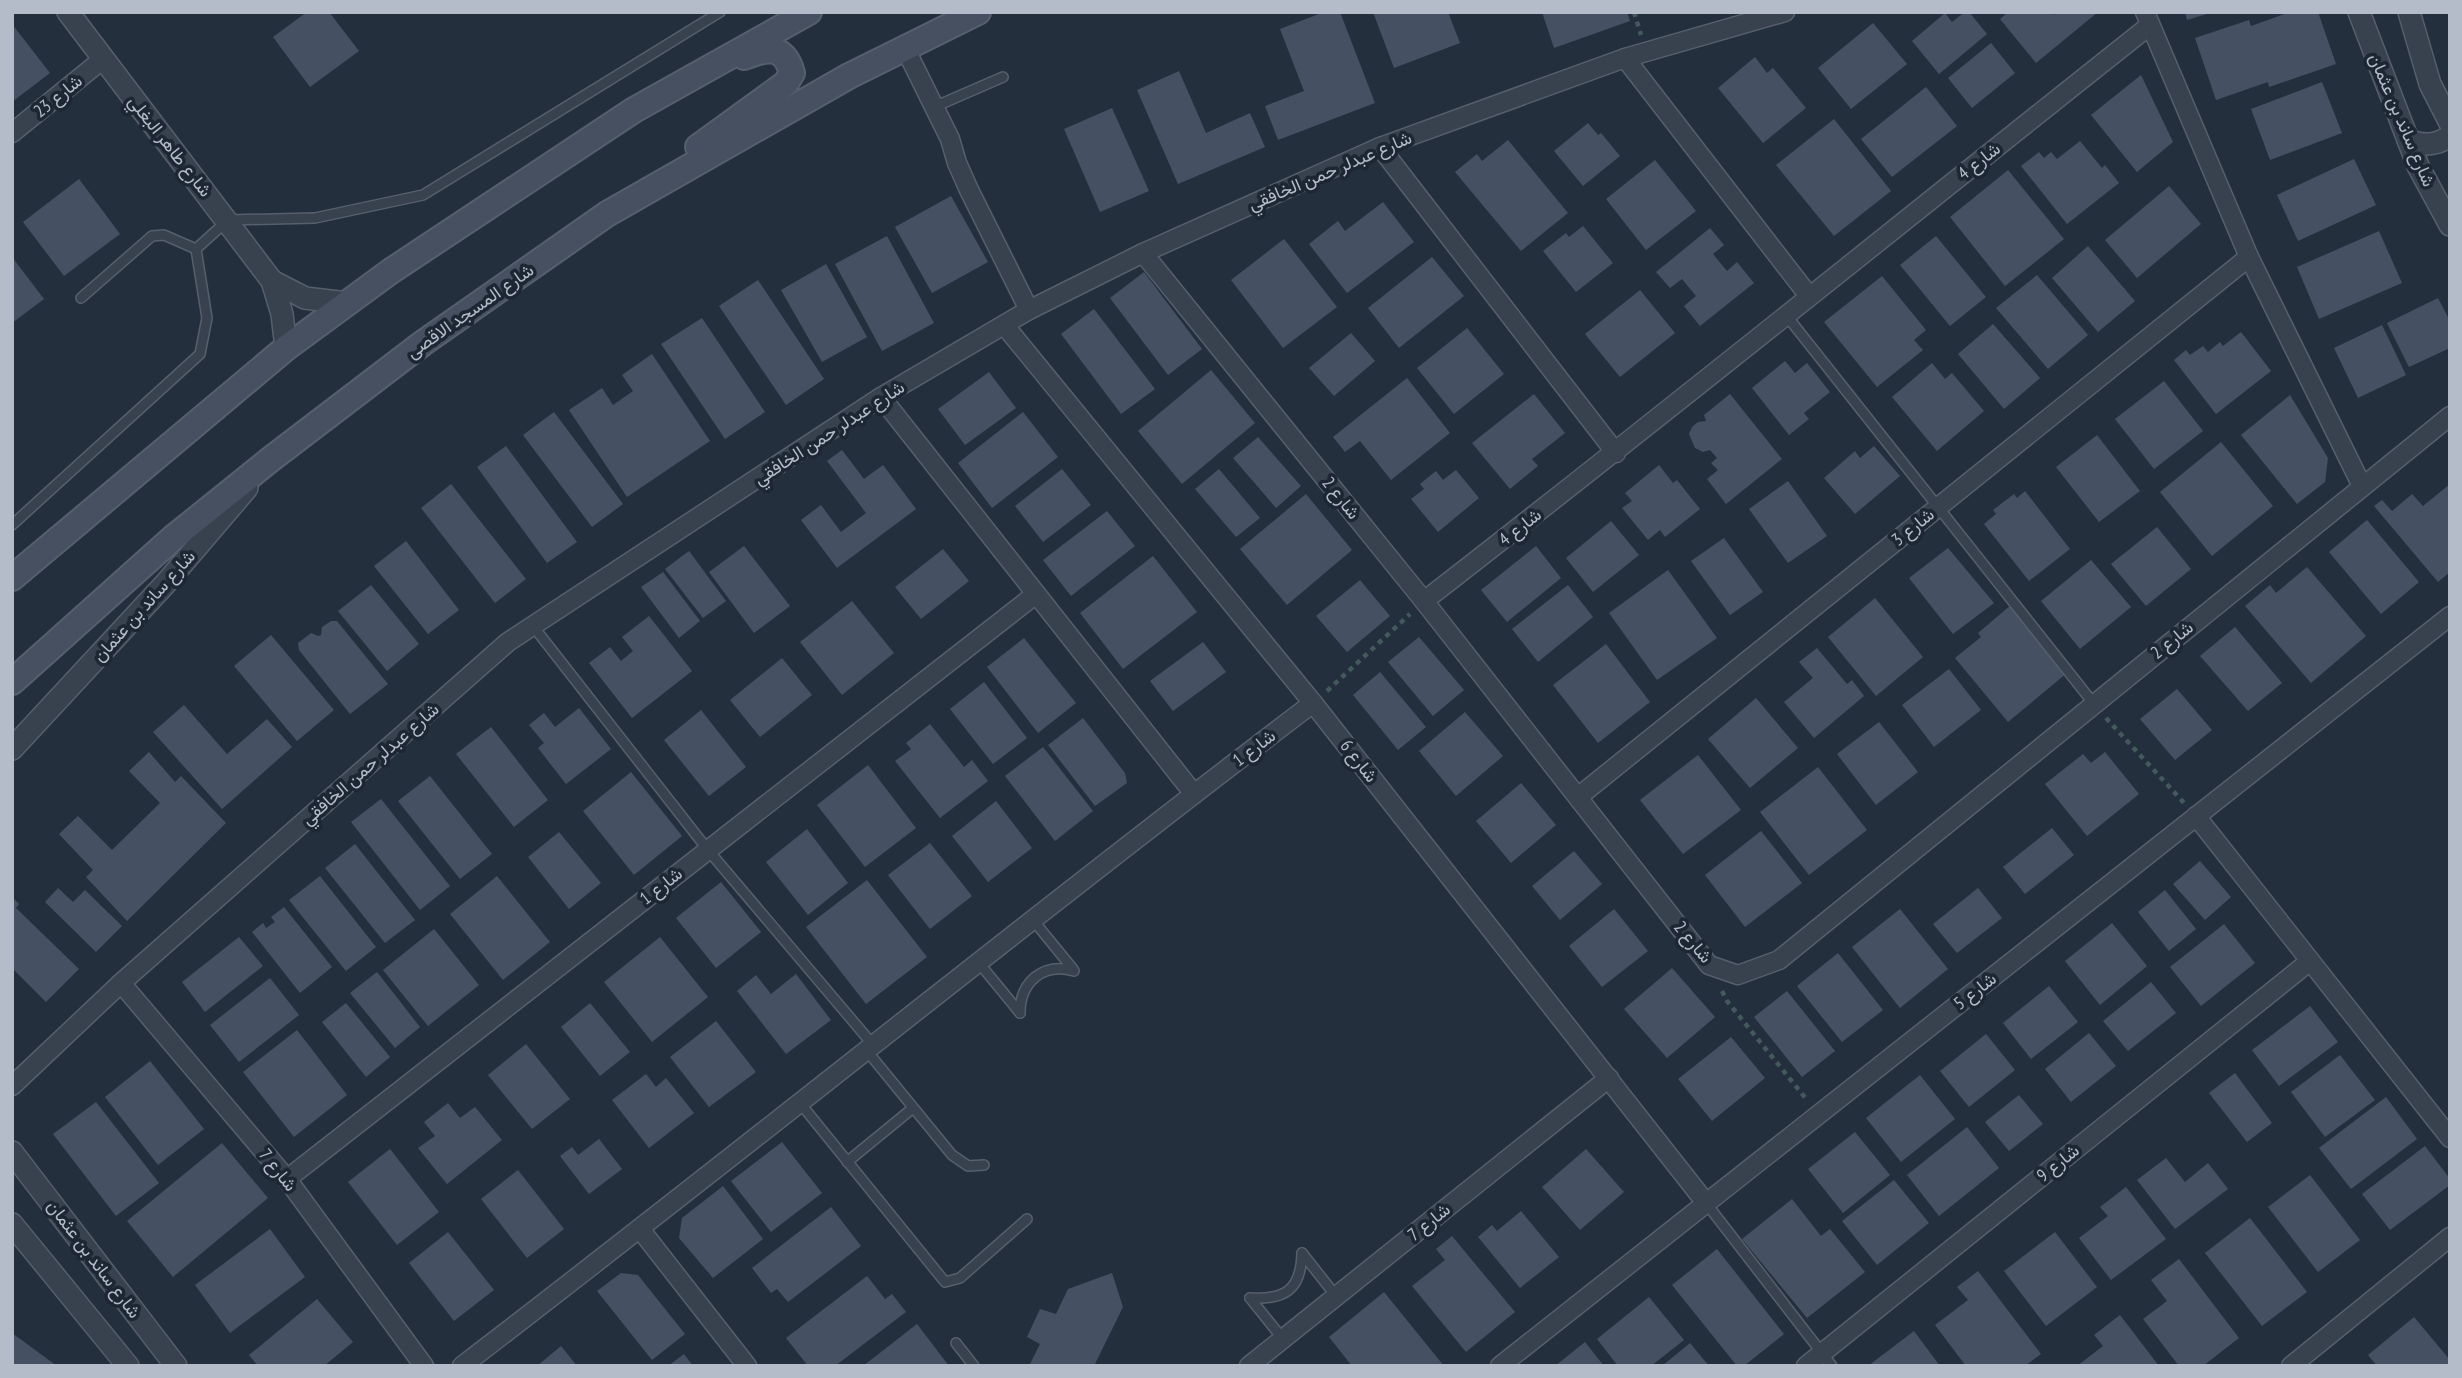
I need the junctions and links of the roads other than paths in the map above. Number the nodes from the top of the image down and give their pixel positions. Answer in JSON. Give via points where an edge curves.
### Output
{"nodes":[{"id":1,"x":68,"y":12,"type":"edge"},
{"id":2,"x":720,"y":12,"type":"edge"},
{"id":3,"x":809,"y":12,"type":"edge"},
{"id":4,"x":978,"y":12,"type":"edge"},
{"id":5,"x":1785,"y":12,"type":"edge"},
{"id":6,"x":2358,"y":12,"type":"edge"},
{"id":7,"x":2409,"y":12,"type":"edge"},
{"id":8,"x":2147,"y":19,"type":"edge"},
{"id":9,"x":906,"y":50,"type":"junction"},
{"id":10,"x":1625,"y":58,"type":"junction"},
{"id":11,"x":103,"y":59,"type":"junction"},
{"id":12,"x":1003,"y":77,"type":"dead end"},
{"id":13,"x":690,"y":78,"type":"junction"},
{"id":14,"x":934,"y":107,"type":"junction"},
{"id":15,"x":2450,"y":123,"type":"edge"},
{"id":16,"x":12,"y":133,"type":"edge"},
{"id":17,"x":2450,"y":136,"type":"edge"},
{"id":18,"x":2408,"y":140,"type":"junction"},
{"id":19,"x":1380,"y":147,"type":"junction"},
{"id":20,"x":607,"y":214,"type":"junction"},
{"id":21,"x":228,"y":220,"type":"junction"},
{"id":22,"x":2450,"y":225,"type":"edge"},
{"id":23,"x":197,"y":249,"type":"junction"},
{"id":24,"x":1143,"y":253,"type":"junction"},
{"id":25,"x":2249,"y":257,"type":"junction"},
{"id":26,"x":272,"y":281,"type":"junction"},
{"id":27,"x":1809,"y":296,"type":"junction"},
{"id":28,"x":81,"y":298,"type":"dead end"},
{"id":29,"x":347,"y":303,"type":"junction"},
{"id":30,"x":1030,"y":310,"type":"junction"},
{"id":31,"x":1786,"y":315,"type":"junction"},
{"id":32,"x":1005,"y":326,"type":"junction"},
{"id":33,"x":286,"y":348,"type":"junction"},
{"id":34,"x":881,"y":397,"type":"junction"},
{"id":35,"x":2450,"y":416,"type":"edge"},
{"id":36,"x":1616,"y":453,"type":"junction"},
{"id":37,"x":271,"y":459,"type":"junction"},
{"id":38,"x":2362,"y":486,"type":"junction"},
{"id":39,"x":1939,"y":506,"type":"junction"},
{"id":40,"x":12,"y":525,"type":"edge"},
{"id":41,"x":12,"y":579,"type":"edge"},
{"id":42,"x":1036,"y":594,"type":"junction"},
{"id":43,"x":1424,"y":601,"type":"junction"},
{"id":44,"x":2450,"y":616,"type":"edge"},
{"id":45,"x":533,"y":626,"type":"junction"},
{"id":46,"x":12,"y":682,"type":"edge"},
{"id":47,"x":1313,"y":703,"type":"junction"},
{"id":48,"x":2094,"y":704,"type":"junction"},
{"id":49,"x":12,"y":749,"type":"edge"},
{"id":50,"x":1194,"y":793,"type":"junction"},
{"id":51,"x":1578,"y":797,"type":"junction"},
{"id":52,"x":2196,"y":816,"type":"junction"},
{"id":53,"x":708,"y":850,"type":"junction"},
{"id":54,"x":1033,"y":920,"type":"junction"},
{"id":55,"x":2310,"y":961,"type":"junction"},
{"id":56,"x":979,"y":962,"type":"junction"},
{"id":57,"x":121,"y":983,"type":"junction"},
{"id":58,"x":871,"y":1048,"type":"junction"},
{"id":59,"x":1609,"y":1077,"type":"junction"},
{"id":60,"x":12,"y":1086,"type":"edge"},
{"id":61,"x":800,"y":1103,"type":"junction"},
{"id":62,"x":913,"y":1108,"type":"junction"},
{"id":63,"x":2450,"y":1138,"type":"edge"},
{"id":64,"x":12,"y":1152,"type":"edge"},
{"id":65,"x":848,"y":1162,"type":"junction"},
{"id":66,"x":984,"y":1165,"type":"dead end"},
{"id":67,"x":287,"y":1179,"type":"junction"},
{"id":68,"x":1706,"y":1203,"type":"junction"},
{"id":69,"x":1027,"y":1219,"type":"dead end"},
{"id":70,"x":12,"y":1224,"type":"edge"},
{"id":71,"x":640,"y":1229,"type":"junction"},
{"id":72,"x":2450,"y":1237,"type":"edge"},
{"id":73,"x":1336,"y":1296,"type":"junction"},
{"id":74,"x":1283,"y":1339,"type":"junction"},
{"id":75,"x":956,"y":1343,"type":"dead end"},
{"id":76,"x":1827,"y":1359,"type":"edge"},
{"id":77,"x":121,"y":1363,"type":"edge"},
{"id":78,"x":176,"y":1366,"type":"edge"},
{"id":79,"x":424,"y":1366,"type":"edge"},
{"id":80,"x":462,"y":1366,"type":"edge"},
{"id":81,"x":747,"y":1366,"type":"edge"},
{"id":82,"x":974,"y":1366,"type":"edge"},
{"id":83,"x":1249,"y":1366,"type":"edge"},
{"id":84,"x":1500,"y":1366,"type":"edge"},
{"id":85,"x":1806,"y":1366,"type":"edge"},
{"id":86,"x":2291,"y":1366,"type":"edge"}],
"edges":[{"from":1,"to":11,"type":"street","name":"شارع طاهر البغلي"},
{"from":2,"to":21,"type":"lane","via":[[424,195],[315,218]]},
{"from":3,"to":13,"type":"main road"},
{"from":4,"to":9,"type":"main road","name":"شارع المسجد الاقصى"},
{"from":5,"to":10,"type":"street","name":"شارع عبدلر حمن الخافقي"},
{"from":6,"to":18,"type":"street","name":"شارع ساند بن عثمان"},
{"from":7,"to":15,"type":"street","via":[[2430,84]]},
{"from":8,"to":25,"type":"street"},
{"from":8,"to":27,"type":"street","name":"شارع 4"},
{"from":9,"to":14,"type":"street"},
{"from":9,"to":20,"type":"main road","name":"شارع المسجد الاقصى","via":[[849,76]]},
{"from":10,"to":19,"type":"street","name":"شارع عبدلر حمن الخافقي"},
{"from":10,"to":27,"type":"street"},
{"from":11,"to":16,"type":"street","name":"شارع 23"},
{"from":11,"to":21,"type":"street","name":"شارع طاهر البغلي"},
{"from":12,"to":14,"type":"lane"},
{"from":13,"to":20,"type":"main road","via":[[763,49],[778,51],[789,60],[792,73],[786,83]]},
{"from":13,"to":29,"type":"main road","via":[[634,110]]},
{"from":14,"to":30,"type":"street"},
{"from":17,"to":18,"type":"street","via":[[2434,144]]},
{"from":18,"to":22,"type":"street","name":"شارع ساند بن عثمان"},
{"from":19,"to":24,"type":"street","name":"شارع عبدلر حمن الخافقي"},
{"from":19,"to":36,"type":"street"},
{"from":20,"to":37,"type":"main road","name":"شارع المسجد الاقصى","via":[[424,343]]},
{"from":21,"to":23,"type":"lane"},
{"from":21,"to":26,"type":"street","name":"شارع طاهر البغلي"},
{"from":23,"to":28,"type":"lane","via":[[164,234],[152,236]]},
{"from":23,"to":40,"type":"lane","via":[[207,318],[201,354]]},
{"from":24,"to":30,"type":"street","name":"شارع عبدلر حمن الخافقي"},
{"from":24,"to":43,"type":"street","name":"شارع 2"},
{"from":25,"to":38,"type":"street"},
{"from":25,"to":39,"type":"street","name":"شارع 3"},
{"from":26,"to":29,"type":"street","name":"شارع طاهر البغلي","via":[[305,298]]},
{"from":26,"to":33,"type":"street","name":"شارع طاهر البغلي"},
{"from":27,"to":31,"type":"street","name":"شارع 4"},
{"from":29,"to":33,"type":"main road"},
{"from":30,"to":32,"type":"street","name":"شارع عبدلر حمن الخافقي"},
{"from":31,"to":36,"type":"street","name":"شارع 4"},
{"from":31,"to":39,"type":"lane"},
{"from":32,"to":34,"type":"street","name":"شارع عبدلر حمن الخافقي"},
{"from":32,"to":47,"type":"street","name":"شارع 6"},
{"from":33,"to":41,"type":"main road"},
{"from":34,"to":42,"type":"street"},
{"from":34,"to":45,"type":"street","name":"شارع عبدلر حمن الخافقي"},
{"from":35,"to":38,"type":"street","name":"شارع 2"},
{"from":36,"to":43,"type":"street","name":"شارع 4"},
{"from":37,"to":46,"type":"main road","name":"شارع المسجد الاقصى","via":[[174,537]]},
{"from":37,"to":49,"type":"street","name":"شارع ساند بن عثمان","via":[[166,583]]},
{"from":38,"to":48,"type":"street","name":"شارع 2"},
{"from":39,"to":48,"type":"lane"},
{"from":39,"to":51,"type":"street","name":"شارع 3"},
{"from":42,"to":50,"type":"street"},
{"from":42,"to":53,"type":"street","name":"شارع 1"},
{"from":43,"to":51,"type":"street","name":"شارع 2"},
{"from":44,"to":52,"type":"street","name":"شارع 5"},
{"from":45,"to":53,"type":"lane"},
{"from":45,"to":57,"type":"street","name":"شارع عبدلر حمن الخافقي","via":[[509,642]]},
{"from":47,"to":50,"type":"street","name":"شارع 1"},
{"from":47,"to":59,"type":"street","name":"شارع 6"},
{"from":48,"to":51,"type":"street","name":"شارع 2","via":[[1779,960],[1738,975],[1709,965]]},
{"from":50,"to":54,"type":"street","name":"شارع 1"},
{"from":52,"to":55,"type":"street"},
{"from":52,"to":68,"type":"street","name":"شارع 5"},
{"from":53,"to":58,"type":"lane"},
{"from":53,"to":67,"type":"street","name":"شارع 1"},
{"from":54,"to":56,"type":"street","name":"شارع 1"},
{"from":54,"to":56,"type":"lane","via":[[1074,971],[1061,967],[1041,974],[1023,993],[1020,1013]]},
{"from":55,"to":63,"type":"street"},
{"from":55,"to":76,"type":"street","name":"شارع 9"},
{"from":56,"to":58,"type":"street","name":"شارع 1"},
{"from":57,"to":60,"type":"street","name":"شارع عبدلر حمن الخافقي"},
{"from":57,"to":67,"type":"street","name":"شارع 7"},
{"from":58,"to":61,"type":"street","name":"شارع 1"},
{"from":58,"to":62,"type":"lane"},
{"from":59,"to":68,"type":"street","name":"شارع 6"},
{"from":59,"to":73,"type":"street","name":"شارع 7"},
{"from":61,"to":65,"type":"lane"},
{"from":61,"to":71,"type":"street","name":"شارع 1"},
{"from":62,"to":65,"type":"lane"},
{"from":62,"to":66,"type":"lane","via":[[960,1163]]},
{"from":64,"to":78,"type":"street","name":"شارع ساند بن عثمان"},
{"from":65,"to":69,"type":"lane","via":[[945,1282],[960,1278]]},
{"from":67,"to":79,"type":"street","name":"شارع 7"},
{"from":68,"to":76,"type":"lane"},
{"from":68,"to":84,"type":"street","name":"شارع 5"},
{"from":70,"to":77,"type":"street"},
{"from":71,"to":80,"type":"street","name":"شارع 1"},
{"from":71,"to":81,"type":"street"},
{"from":72,"to":86,"type":"street"},
{"from":73,"to":74,"type":"street","name":"شارع 7"},
{"from":73,"to":74,"type":"lane","via":[[1302,1253],[1300,1273],[1292,1287],[1272,1299],[1250,1298]]},
{"from":74,"to":83,"type":"street","name":"شارع 7"},
{"from":75,"to":82,"type":"lane"},
{"from":76,"to":85,"type":"street","name":"شارع 9"}]}
